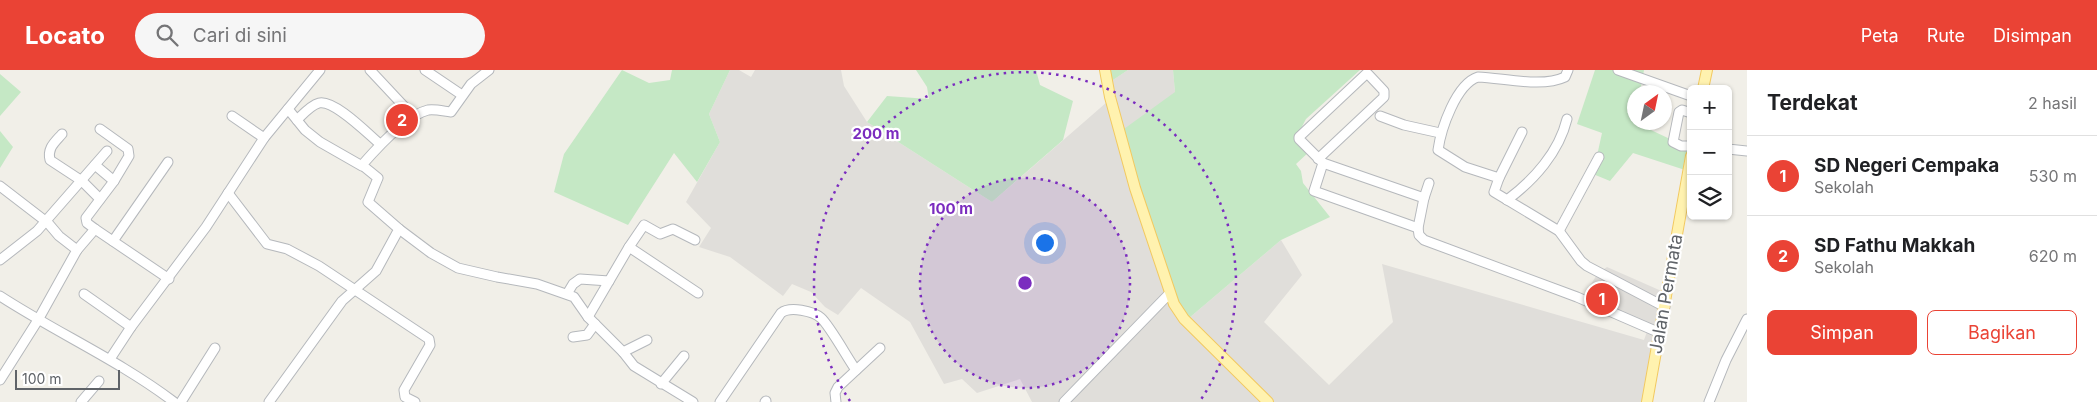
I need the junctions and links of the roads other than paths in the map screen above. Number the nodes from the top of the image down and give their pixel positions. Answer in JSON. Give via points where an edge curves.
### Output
{"nodes":[{"id":1,"x":320,"y":70,"type":"edge"},
{"id":2,"x":370,"y":70,"type":"edge"},
{"id":3,"x":425,"y":70,"type":"edge"},
{"id":4,"x":489,"y":70,"type":"edge"},
{"id":5,"x":1105,"y":70,"type":"edge"},
{"id":6,"x":1568,"y":70,"type":"edge"},
{"id":7,"x":1618,"y":70,"type":"edge"},
{"id":8,"x":1707,"y":70,"type":"edge"},
{"id":9,"x":1704,"y":85,"type":"edge"},
{"id":10,"x":1687,"y":95,"type":"edge"},
{"id":11,"x":462,"y":96,"type":"junction"},
{"id":12,"x":288,"y":109,"type":"junction"},
{"id":13,"x":1687,"y":111,"type":"edge"},
{"id":14,"x":232,"y":116,"type":"dead end"},
{"id":15,"x":1380,"y":116,"type":"dead end"},
{"id":16,"x":414,"y":118,"type":"junction"},
{"id":17,"x":1567,"y":119,"type":"dead end"},
{"id":18,"x":297,"y":120,"type":"junction"},
{"id":19,"x":100,"y":129,"type":"dead end"},
{"id":20,"x":1522,"y":132,"type":"dead end"},
{"id":21,"x":1440,"y":133,"type":"junction"},
{"id":22,"x":62,"y":134,"type":"dead end"},
{"id":23,"x":264,"y":138,"type":"junction"},
{"id":24,"x":380,"y":144,"type":"junction"},
{"id":25,"x":1687,"y":146,"type":"edge"},
{"id":26,"x":1732,"y":149,"type":"edge"},
{"id":27,"x":106,"y":151,"type":"dead end"},
{"id":28,"x":1747,"y":151,"type":"edge"},
{"id":29,"x":1599,"y":157,"type":"dead end"},
{"id":30,"x":1321,"y":161,"type":"junction"},
{"id":31,"x":168,"y":162,"type":"dead end"},
{"id":32,"x":95,"y":165,"type":"junction"},
{"id":33,"x":362,"y":166,"type":"junction"},
{"id":34,"x":1688,"y":175,"type":"edge"},
{"id":35,"x":1499,"y":178,"type":"junction"},
{"id":36,"x":82,"y":181,"type":"junction"},
{"id":37,"x":114,"y":181,"type":"junction"},
{"id":38,"x":1429,"y":183,"type":"dead end"},
{"id":39,"x":0,"y":186,"type":"edge"},
{"id":40,"x":228,"y":192,"type":"junction"},
{"id":41,"x":1424,"y":198,"type":"junction"},
{"id":42,"x":100,"y":199,"type":"junction"},
{"id":43,"x":1507,"y":200,"type":"junction"},
{"id":44,"x":45,"y":221,"type":"junction"},
{"id":45,"x":1418,"y":228,"type":"junction"},
{"id":46,"x":95,"y":229,"type":"junction"},
{"id":47,"x":399,"y":229,"type":"junction"},
{"id":48,"x":1559,"y":231,"type":"junction"},
{"id":49,"x":695,"y":240,"type":"dead end"},
{"id":50,"x":113,"y":241,"type":"junction"},
{"id":51,"x":629,"y":247,"type":"junction"},
{"id":52,"x":77,"y":250,"type":"junction"},
{"id":53,"x":0,"y":260,"type":"edge"},
{"id":54,"x":168,"y":279,"type":"junction"},
{"id":55,"x":609,"y":281,"type":"junction"},
{"id":56,"x":354,"y":288,"type":"junction"},
{"id":57,"x":698,"y":293,"type":"dead end"},
{"id":58,"x":84,"y":294,"type":"dead end"},
{"id":59,"x":568,"y":294,"type":"junction"},
{"id":60,"x":1169,"y":294,"type":"junction"},
{"id":61,"x":0,"y":296,"type":"edge"},
{"id":62,"x":1665,"y":306,"type":"junction"},
{"id":63,"x":588,"y":317,"type":"junction"},
{"id":64,"x":38,"y":320,"type":"junction"},
{"id":65,"x":1747,"y":320,"type":"edge"},
{"id":66,"x":595,"y":324,"type":"junction"},
{"id":67,"x":130,"y":327,"type":"junction"},
{"id":68,"x":1660,"y":333,"type":"junction"},
{"id":69,"x":573,"y":337,"type":"dead end"},
{"id":70,"x":647,"y":340,"type":"dead end"},
{"id":71,"x":215,"y":348,"type":"dead end"},
{"id":72,"x":880,"y":348,"type":"dead end"},
{"id":73,"x":623,"y":352,"type":"junction"},
{"id":74,"x":684,"y":356,"type":"dead end"},
{"id":75,"x":110,"y":360,"type":"junction"},
{"id":76,"x":856,"y":370,"type":"junction"},
{"id":77,"x":0,"y":380,"type":"edge"},
{"id":78,"x":99,"y":381,"type":"dead end"},
{"id":79,"x":662,"y":384,"type":"junction"},
{"id":80,"x":81,"y":402,"type":"edge"},
{"id":81,"x":174,"y":402,"type":"edge"},
{"id":82,"x":181,"y":402,"type":"edge"},
{"id":83,"x":269,"y":402,"type":"edge"},
{"id":84,"x":414,"y":402,"type":"edge"},
{"id":85,"x":693,"y":402,"type":"edge"},
{"id":86,"x":720,"y":402,"type":"edge"},
{"id":87,"x":836,"y":402,"type":"edge"},
{"id":88,"x":1064,"y":402,"type":"edge"},
{"id":89,"x":1268,"y":402,"type":"edge"},
{"id":90,"x":1647,"y":402,"type":"edge"},
{"id":91,"x":1709,"y":402,"type":"edge"}],
"edges":[{"from":1,"to":12,"type":"street"},
{"from":2,"to":16,"type":"street"},
{"from":3,"to":11,"type":"street"},
{"from":4,"to":11,"type":"street"},
{"from":5,"to":60,"type":"main road","via":[[1135,188]]},
{"from":6,"to":21,"type":"street","via":[[1565,77],[1554,81],[1473,79],[1463,87]]},
{"from":7,"to":10,"type":"street"},
{"from":8,"to":9,"type":"main road"},
{"from":11,"to":16,"type":"street","via":[[451,112],[430,110]]},
{"from":12,"to":18,"type":"street"},
{"from":12,"to":23,"type":"street"},
{"from":13,"to":25,"type":"street","via":[[1679,112],[1673,142]]},
{"from":14,"to":23,"type":"street"},
{"from":15,"to":21,"type":"street","via":[[1404,126]]},
{"from":16,"to":24,"type":"street"},
{"from":17,"to":43,"type":"street","via":[[1562,138],[1549,159]]},
{"from":18,"to":24,"type":"street","via":[[315,104],[327,102]]},
{"from":18,"to":33,"type":"street","via":[[320,142]]},
{"from":19,"to":37,"type":"street","via":[[130,152]]},
{"from":20,"to":35,"type":"street"},
{"from":21,"to":35,"type":"street","via":[[1438,150],[1443,155],[1465,167]]},
{"from":22,"to":36,"type":"street","via":[[50,148],[50,160]]},
{"from":23,"to":40,"type":"street"},
{"from":24,"to":33,"type":"street"},
{"from":26,"to":28,"type":"street"},
{"from":27,"to":32,"type":"street"},
{"from":29,"to":48,"type":"street"},
{"from":30,"to":30,"type":"street","via":[[1299,137],[1368,74],[1384,91],[1384,97]]},
{"from":30,"to":41,"type":"street"},
{"from":30,"to":45,"type":"street","via":[[1314,191]]},
{"from":31,"to":50,"type":"street"},
{"from":32,"to":36,"type":"street"},
{"from":32,"to":37,"type":"street"},
{"from":33,"to":47,"type":"street","via":[[378,178],[368,202]]},
{"from":34,"to":62,"type":"main road","name":"Jalan Permata"},
{"from":35,"to":43,"type":"street","via":[[1494,192]]},
{"from":36,"to":42,"type":"street"},
{"from":36,"to":44,"type":"street"},
{"from":37,"to":42,"type":"street"},
{"from":38,"to":41,"type":"street"},
{"from":39,"to":44,"type":"street"},
{"from":40,"to":54,"type":"street"},
{"from":40,"to":56,"type":"street","via":[[266,242],[291,251]]},
{"from":41,"to":45,"type":"street"},
{"from":42,"to":46,"type":"street","via":[[86,218]]},
{"from":43,"to":48,"type":"street"},
{"from":44,"to":52,"type":"street"},
{"from":44,"to":53,"type":"street"},
{"from":45,"to":68,"type":"street","via":[[1424,240],[1577,297]]},
{"from":46,"to":50,"type":"street"},
{"from":46,"to":52,"type":"street"},
{"from":47,"to":56,"type":"street","via":[[376,271]]},
{"from":47,"to":59,"type":"street","via":[[458,268],[537,284]]},
{"from":48,"to":62,"type":"street","via":[[1587,266]]},
{"from":49,"to":51,"type":"street","via":[[673,229],[661,235],[644,225]]},
{"from":50,"to":54,"type":"street"},
{"from":51,"to":55,"type":"street"},
{"from":51,"to":57,"type":"street"},
{"from":52,"to":64,"type":"street"},
{"from":54,"to":67,"type":"street"},
{"from":55,"to":59,"type":"street","via":[[580,278],[572,284]]},
{"from":55,"to":63,"type":"street"},
{"from":56,"to":83,"type":"street"},
{"from":56,"to":84,"type":"street","via":[[430,340],[404,392],[405,397]]},
{"from":58,"to":67,"type":"street"},
{"from":59,"to":63,"type":"street","via":[[577,300]]},
{"from":60,"to":88,"type":"street"},
{"from":60,"to":89,"type":"main road","via":[[1184,319]]},
{"from":61,"to":64,"type":"street"},
{"from":62,"to":68,"type":"main road","name":"Jalan Permata"},
{"from":63,"to":66,"type":"street"},
{"from":64,"to":75,"type":"street"},
{"from":64,"to":77,"type":"street"},
{"from":65,"to":91,"type":"street"},
{"from":66,"to":69,"type":"street","via":[[587,336]]},
{"from":66,"to":73,"type":"street"},
{"from":67,"to":75,"type":"street"},
{"from":68,"to":90,"type":"main road","name":"Jalan Permata"},
{"from":70,"to":73,"type":"street"},
{"from":71,"to":82,"type":"street"},
{"from":72,"to":76,"type":"street"},
{"from":73,"to":79,"type":"street","via":[[639,370]]},
{"from":74,"to":79,"type":"street"},
{"from":75,"to":81,"type":"street"},
{"from":76,"to":86,"type":"street","via":[[820,318],[785,310]]},
{"from":76,"to":87,"type":"street","via":[[836,390]]},
{"from":78,"to":80,"type":"street"},
{"from":79,"to":85,"type":"street"}]}
